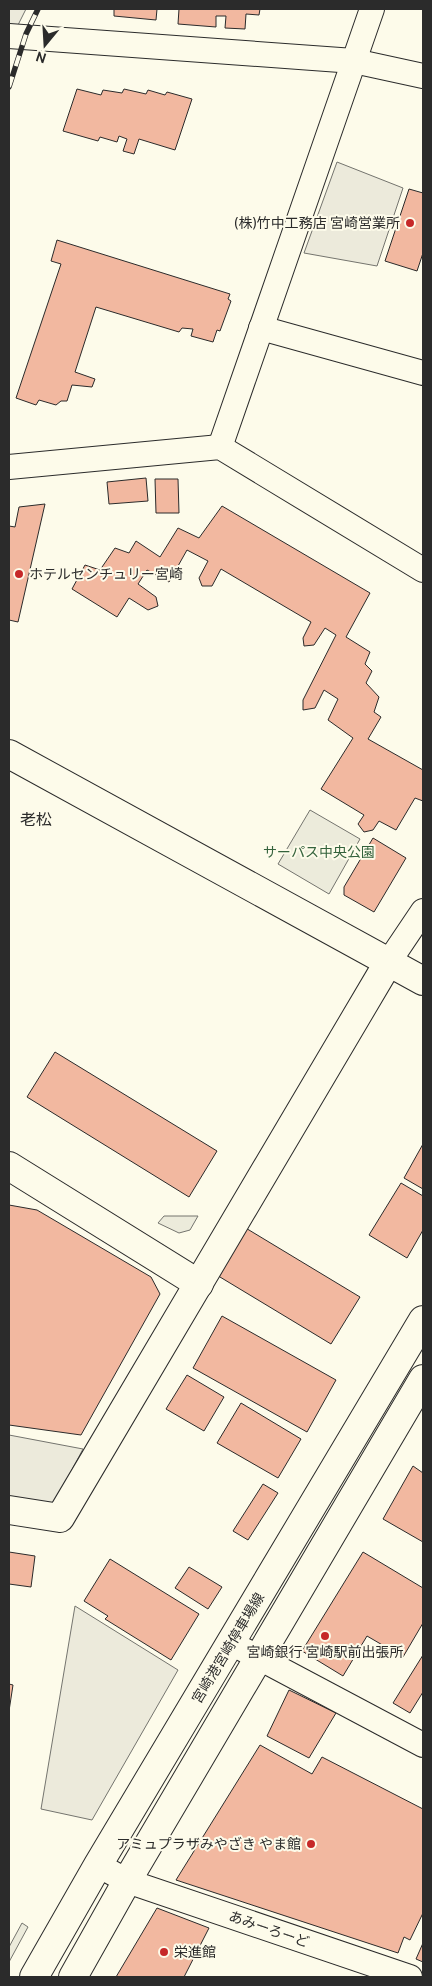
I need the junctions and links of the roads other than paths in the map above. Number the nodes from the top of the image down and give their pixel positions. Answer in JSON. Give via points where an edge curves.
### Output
{"nodes":[{"id":1,"x":372,"y":9,"type":"edge"},
{"id":2,"x":9,"y":36,"type":"edge"},
{"id":3,"x":354,"y":61,"type":"junction"},
{"id":4,"x":423,"y":76,"type":"edge"},
{"id":5,"x":261,"y":328,"type":"junction"},
{"id":6,"x":423,"y":372,"type":"edge"},
{"id":7,"x":220,"y":447,"type":"junction"},
{"id":8,"x":9,"y":467,"type":"edge"},
{"id":9,"x":423,"y":570,"type":"edge"},
{"id":10,"x":9,"y":754,"type":"edge"},
{"id":11,"x":423,"y":911,"type":"edge"},
{"id":12,"x":388,"y":963,"type":"junction"},
{"id":13,"x":423,"y":981,"type":"edge"},
{"id":14,"x":9,"y":1166,"type":"edge"},
{"id":15,"x":198,"y":1284,"type":"junction"},
{"id":16,"x":423,"y":1320,"type":"edge"},
{"id":17,"x":423,"y":1379,"type":"edge"},
{"id":18,"x":9,"y":1510,"type":"edge"},
{"id":19,"x":231,"y":1643,"type":"junction"},
{"id":20,"x":260,"y":1658,"type":"junction"},
{"id":21,"x":423,"y":1745,"type":"edge"},
{"id":22,"x":98,"y":1865,"type":"junction"},
{"id":23,"x":127,"y":1880,"type":"junction"},
{"id":24,"x":34,"y":1977,"type":"edge"},
{"id":25,"x":73,"y":1977,"type":"edge"},
{"id":26,"x":410,"y":1977,"type":"edge"}],
"edges":[{"from":1,"to":3,"type":"street"},
{"from":2,"to":3,"type":"street"},
{"from":3,"to":4,"type":"street"},
{"from":3,"to":5,"type":"street"},
{"from":5,"to":6,"type":"street"},
{"from":5,"to":7,"type":"street"},
{"from":7,"to":8,"type":"street"},
{"from":7,"to":9,"type":"street"},
{"from":10,"to":12,"type":"main road"},
{"from":11,"to":12,"type":"street"},
{"from":12,"to":13,"type":"main road"},
{"from":12,"to":15,"type":"main road"},
{"from":14,"to":15,"type":"main road"},
{"from":15,"to":18,"type":"main road","via":[[60,1518]]},
{"from":16,"to":19,"type":"main road","name":"宮崎港宮崎停車場線"},
{"from":17,"to":20,"type":"main road"},
{"from":19,"to":20,"type":"street"},
{"from":19,"to":22,"type":"main road","name":"宮崎港宮崎停車場線"},
{"from":20,"to":21,"type":"street"},
{"from":20,"to":23,"type":"main road"},
{"from":22,"to":23,"type":"street","name":"あみーろーど"},
{"from":22,"to":24,"type":"main road","name":"宮崎港宮崎停車場線"},
{"from":23,"to":25,"type":"main road"},
{"from":23,"to":26,"type":"street","name":"あみーろーど"}]}
